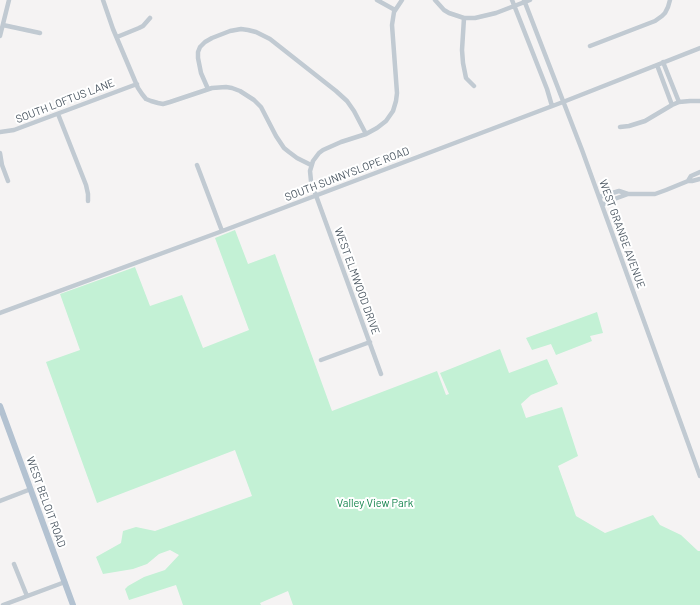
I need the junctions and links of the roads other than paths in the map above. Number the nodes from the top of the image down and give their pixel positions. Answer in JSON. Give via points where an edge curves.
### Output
{"nodes":[{"id":1,"x":9,"y":0,"type":"edge"},
{"id":2,"x":103,"y":0,"type":"edge"},
{"id":3,"x":377,"y":0,"type":"edge"},
{"id":4,"x":402,"y":0,"type":"edge"},
{"id":5,"x":435,"y":0,"type":"edge"},
{"id":6,"x":512,"y":0,"type":"edge"},
{"id":7,"x":530,"y":0,"type":"edge"},
{"id":8,"x":670,"y":0,"type":"edge"},
{"id":9,"x":524,"y":1,"type":"edge"},
{"id":10,"x":514,"y":6,"type":"junction"},
{"id":11,"x":395,"y":10,"type":"junction"},
{"id":12,"x":150,"y":18,"type":"dead end"},
{"id":13,"x":464,"y":18,"type":"junction"},
{"id":14,"x":3,"y":25,"type":"junction"},
{"id":15,"x":40,"y":33,"type":"dead end"},
{"id":16,"x":0,"y":36,"type":"edge"},
{"id":17,"x":117,"y":37,"type":"junction"},
{"id":18,"x":590,"y":46,"type":"dead end"},
{"id":19,"x":700,"y":48,"type":"edge"},
{"id":20,"x":663,"y":62,"type":"junction"},
{"id":21,"x":657,"y":65,"type":"junction"},
{"id":22,"x":137,"y":84,"type":"junction"},
{"id":23,"x":474,"y":86,"type":"dead end"},
{"id":24,"x":208,"y":89,"type":"junction"},
{"id":25,"x":700,"y":101,"type":"edge"},
{"id":26,"x":563,"y":102,"type":"junction"},
{"id":27,"x":679,"y":102,"type":"junction"},
{"id":28,"x":672,"y":105,"type":"junction"},
{"id":29,"x":552,"y":106,"type":"junction"},
{"id":30,"x":58,"y":114,"type":"junction"},
{"id":31,"x":620,"y":127,"type":"dead end"},
{"id":32,"x":0,"y":132,"type":"edge"},
{"id":33,"x":366,"y":134,"type":"junction"},
{"id":34,"x":0,"y":153,"type":"edge"},
{"id":35,"x":197,"y":165,"type":"dead end"},
{"id":36,"x":311,"y":165,"type":"junction"},
{"id":37,"x":700,"y":172,"type":"edge"},
{"id":38,"x":700,"y":179,"type":"edge"},
{"id":39,"x":8,"y":181,"type":"dead end"},
{"id":40,"x":688,"y":181,"type":"junction"},
{"id":41,"x":628,"y":194,"type":"junction"},
{"id":42,"x":316,"y":195,"type":"junction"},
{"id":43,"x":599,"y":197,"type":"junction"},
{"id":44,"x":88,"y":201,"type":"dead end"},
{"id":45,"x":602,"y":205,"type":"junction"},
{"id":46,"x":222,"y":231,"type":"junction"},
{"id":47,"x":0,"y":313,"type":"edge"},
{"id":48,"x":370,"y":342,"type":"junction"},
{"id":49,"x":321,"y":360,"type":"dead end"},
{"id":50,"x":381,"y":374,"type":"dead end"},
{"id":51,"x":0,"y":406,"type":"edge"},
{"id":52,"x":700,"y":476,"type":"edge"},
{"id":53,"x":31,"y":489,"type":"junction"},
{"id":54,"x":0,"y":501,"type":"edge"},
{"id":55,"x":14,"y":564,"type":"dead end"},
{"id":56,"x":65,"y":582,"type":"junction"},
{"id":57,"x":27,"y":596,"type":"junction"},
{"id":58,"x":3,"y":605,"type":"edge"},
{"id":59,"x":73,"y":605,"type":"edge"}],
"edges":[{"from":1,"to":14,"type":"street"},
{"from":2,"to":17,"type":"street"},
{"from":3,"to":11,"type":"street"},
{"from":4,"to":11,"type":"street"},
{"from":5,"to":13,"type":"street","via":[[444,10]]},
{"from":6,"to":10,"type":"street"},
{"from":7,"to":9,"type":"street"},
{"from":8,"to":18,"type":"street","via":[[665,13],[655,21]]},
{"from":9,"to":10,"type":"street"},
{"from":9,"to":26,"type":"street","name":"WEST GRANGE AVENUE"},
{"from":10,"to":13,"type":"street","via":[[480,17]]},
{"from":10,"to":29,"type":"street"},
{"from":11,"to":33,"type":"street","via":[[392,35],[397,84],[395,106],[386,121]]},
{"from":12,"to":17,"type":"street","via":[[139,28]]},
{"from":13,"to":23,"type":"street","via":[[463,63],[467,79]]},
{"from":14,"to":15,"type":"street"},
{"from":14,"to":16,"type":"street"},
{"from":17,"to":22,"type":"street"},
{"from":19,"to":20,"type":"street","name":"SOUTH SUNNYSLOPE ROAD"},
{"from":20,"to":21,"type":"street","name":"SOUTH SUNNYSLOPE ROAD"},
{"from":20,"to":27,"type":"street"},
{"from":21,"to":26,"type":"street","name":"SOUTH SUNNYSLOPE ROAD"},
{"from":21,"to":28,"type":"street"},
{"from":22,"to":24,"type":"street","via":[[146,99],[158,104]]},
{"from":22,"to":30,"type":"street","name":"SOUTH LOFTUS LANE"},
{"from":24,"to":33,"type":"street","via":[[198,58],[198,52],[205,42],[230,31],[256,32],[336,91],[354,111]]},
{"from":24,"to":36,"type":"street","via":[[232,88],[248,95],[261,107],[284,148]]},
{"from":25,"to":27,"type":"street"},
{"from":26,"to":29,"type":"street","name":"SOUTH SUNNYSLOPE ROAD"},
{"from":26,"to":43,"type":"street","name":"WEST GRANGE AVENUE"},
{"from":27,"to":28,"type":"street"},
{"from":28,"to":31,"type":"street","via":[[645,121]]},
{"from":29,"to":42,"type":"street","name":"SOUTH SUNNYSLOPE ROAD"},
{"from":30,"to":32,"type":"street","name":"SOUTH LOFTUS LANE","via":[[14,130]]},
{"from":30,"to":44,"type":"street","via":[[86,185]]},
{"from":33,"to":36,"type":"street","via":[[323,150]]},
{"from":34,"to":39,"type":"street"},
{"from":35,"to":46,"type":"street"},
{"from":36,"to":42,"type":"street","name":"WEST ELMWOOD DRIVE","via":[[310,176]]},
{"from":37,"to":40,"type":"street","via":[[691,176]]},
{"from":38,"to":40,"type":"street"},
{"from":40,"to":41,"type":"street","via":[[655,194]]},
{"from":41,"to":43,"type":"street","via":[[619,191]]},
{"from":41,"to":45,"type":"street"},
{"from":42,"to":46,"type":"street","name":"SOUTH SUNNYSLOPE ROAD"},
{"from":42,"to":48,"type":"street","name":"WEST ELMWOOD DRIVE"},
{"from":43,"to":45,"type":"street","name":"WEST GRANGE AVENUE"},
{"from":45,"to":52,"type":"street","name":"WEST GRANGE AVENUE"},
{"from":46,"to":47,"type":"street","name":"SOUTH SUNNYSLOPE ROAD"},
{"from":48,"to":49,"type":"street"},
{"from":48,"to":50,"type":"street","name":"WEST ELMWOOD DRIVE"},
{"from":51,"to":53,"type":"main road","name":"WEST BELOIT ROAD"},
{"from":53,"to":54,"type":"street"},
{"from":53,"to":56,"type":"main road","name":"WEST BELOIT ROAD"},
{"from":55,"to":57,"type":"street"},
{"from":56,"to":57,"type":"street"},
{"from":56,"to":59,"type":"main road","name":"WEST BELOIT ROAD"},
{"from":57,"to":58,"type":"street"}]}
